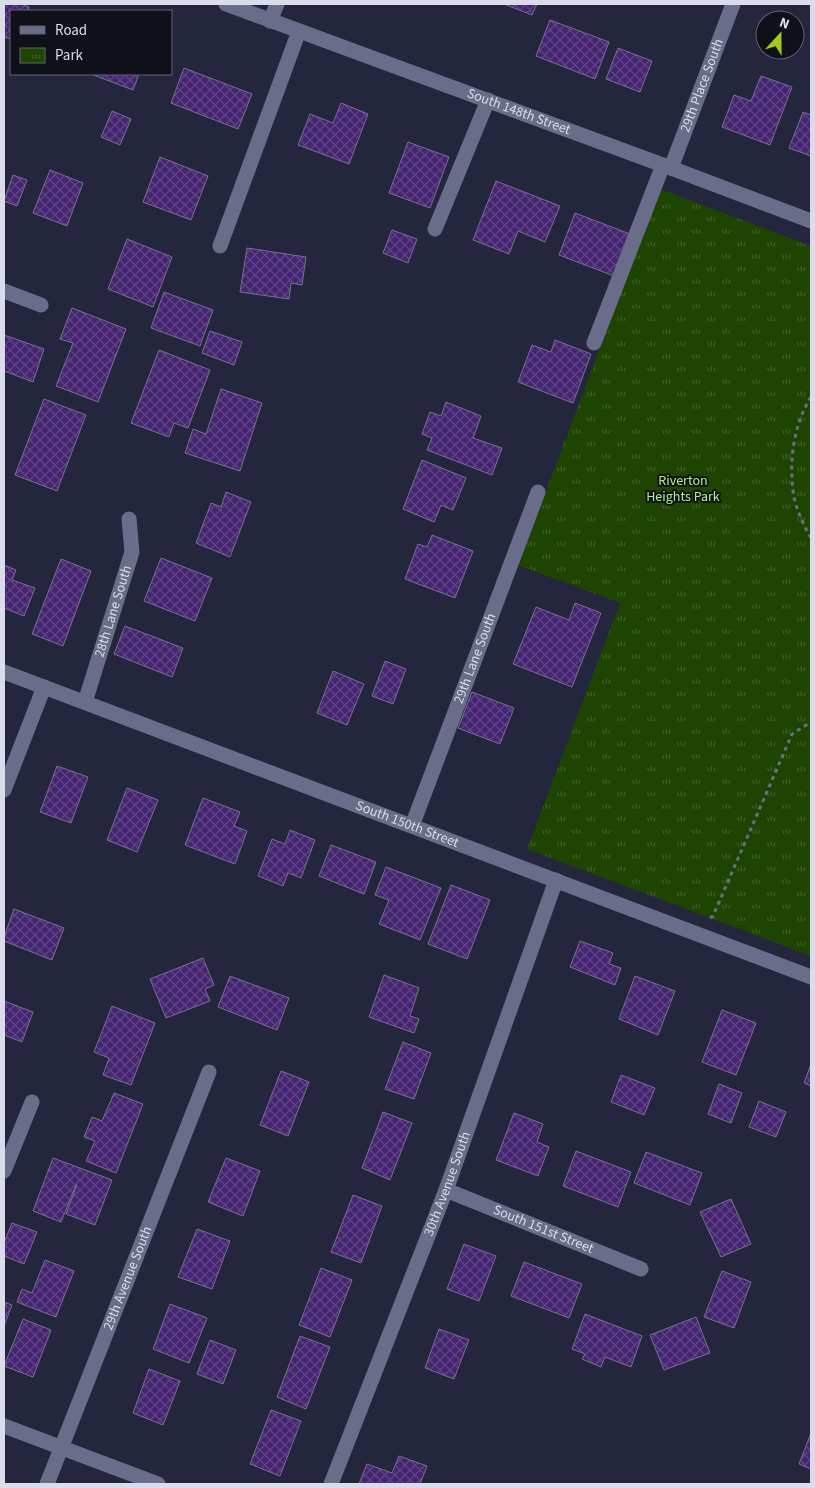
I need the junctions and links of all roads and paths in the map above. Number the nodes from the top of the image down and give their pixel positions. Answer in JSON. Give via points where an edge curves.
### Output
{"nodes":[{"id":1,"x":226,"y":4,"type":"edge"},
{"id":2,"x":277,"y":4,"type":"edge"},
{"id":3,"x":733,"y":4,"type":"edge"},
{"id":4,"x":270,"y":21,"type":"junction"},
{"id":5,"x":299,"y":31,"type":"junction"},
{"id":6,"x":488,"y":100,"type":"junction"},
{"id":7,"x":667,"y":166,"type":"junction"},
{"id":8,"x":811,"y":221,"type":"edge"},
{"id":9,"x":435,"y":229,"type":"dead end"},
{"id":10,"x":220,"y":246,"type":"dead end"},
{"id":11,"x":4,"y":291,"type":"edge"},
{"id":12,"x":41,"y":305,"type":"dead end"},
{"id":13,"x":594,"y":344,"type":"dead end"},
{"id":14,"x":811,"y":397,"type":"edge"},
{"id":15,"x":538,"y":492,"type":"dead end"},
{"id":16,"x":129,"y":519,"type":"dead end"},
{"id":17,"x":811,"y":538,"type":"edge"},
{"id":18,"x":4,"y":672,"type":"edge"},
{"id":19,"x":44,"y":687,"type":"junction"},
{"id":20,"x":85,"y":702,"type":"junction"},
{"id":21,"x":811,"y":722,"type":"edge"},
{"id":22,"x":4,"y":790,"type":"edge"},
{"id":23,"x":412,"y":826,"type":"junction"},
{"id":24,"x":556,"y":880,"type":"junction"},
{"id":25,"x":707,"y":920,"type":"dead end"},
{"id":26,"x":811,"y":977,"type":"edge"},
{"id":27,"x":209,"y":1072,"type":"dead end"},
{"id":28,"x":32,"y":1102,"type":"dead end"},
{"id":29,"x":4,"y":1172,"type":"edge"},
{"id":30,"x":446,"y":1190,"type":"junction"},
{"id":31,"x":641,"y":1269,"type":"dead end"},
{"id":32,"x":4,"y":1426,"type":"edge"},
{"id":33,"x":62,"y":1448,"type":"junction"},
{"id":34,"x":47,"y":1484,"type":"edge"},
{"id":35,"x":158,"y":1484,"type":"edge"},
{"id":36,"x":331,"y":1484,"type":"edge"}],
"edges":[{"from":1,"to":4,"type":"street","name":"South 148th Street"},
{"from":2,"to":4,"type":"street"},
{"from":3,"to":7,"type":"street","name":"29th Place South"},
{"from":4,"to":5,"type":"street","name":"South 148th Street"},
{"from":5,"to":6,"type":"street","name":"South 148th Street"},
{"from":5,"to":10,"type":"street"},
{"from":6,"to":7,"type":"street","name":"South 148th Street"},
{"from":6,"to":9,"type":"street"},
{"from":7,"to":8,"type":"street","name":"South 148th Street"},
{"from":7,"to":13,"type":"street","name":"29th Place South"},
{"from":11,"to":12,"type":"street"},
{"from":14,"to":17,"type":"path","via":[[796,431],[792,468],[793,492]]},
{"from":15,"to":23,"type":"street","name":"29th Lane South"},
{"from":16,"to":20,"type":"street","name":"28th Lane South","via":[[132,552]]},
{"from":18,"to":19,"type":"street","name":"South 150th Street"},
{"from":19,"to":20,"type":"street","name":"South 150th Street"},
{"from":19,"to":22,"type":"street"},
{"from":20,"to":23,"type":"street","name":"South 150th Street"},
{"from":21,"to":25,"type":"path","via":[[792,734],[713,916]]},
{"from":23,"to":24,"type":"street","name":"South 150th Street"},
{"from":24,"to":26,"type":"street","name":"South 150th Street"},
{"from":24,"to":30,"type":"street","name":"30th Avenue South"},
{"from":27,"to":33,"type":"street","name":"29th Avenue South"},
{"from":28,"to":29,"type":"street"},
{"from":30,"to":31,"type":"street","name":"South 151st Street"},
{"from":30,"to":36,"type":"street","name":"30th Avenue South"},
{"from":32,"to":33,"type":"street"},
{"from":33,"to":34,"type":"street","name":"29th Avenue South"},
{"from":33,"to":35,"type":"street"}]}
